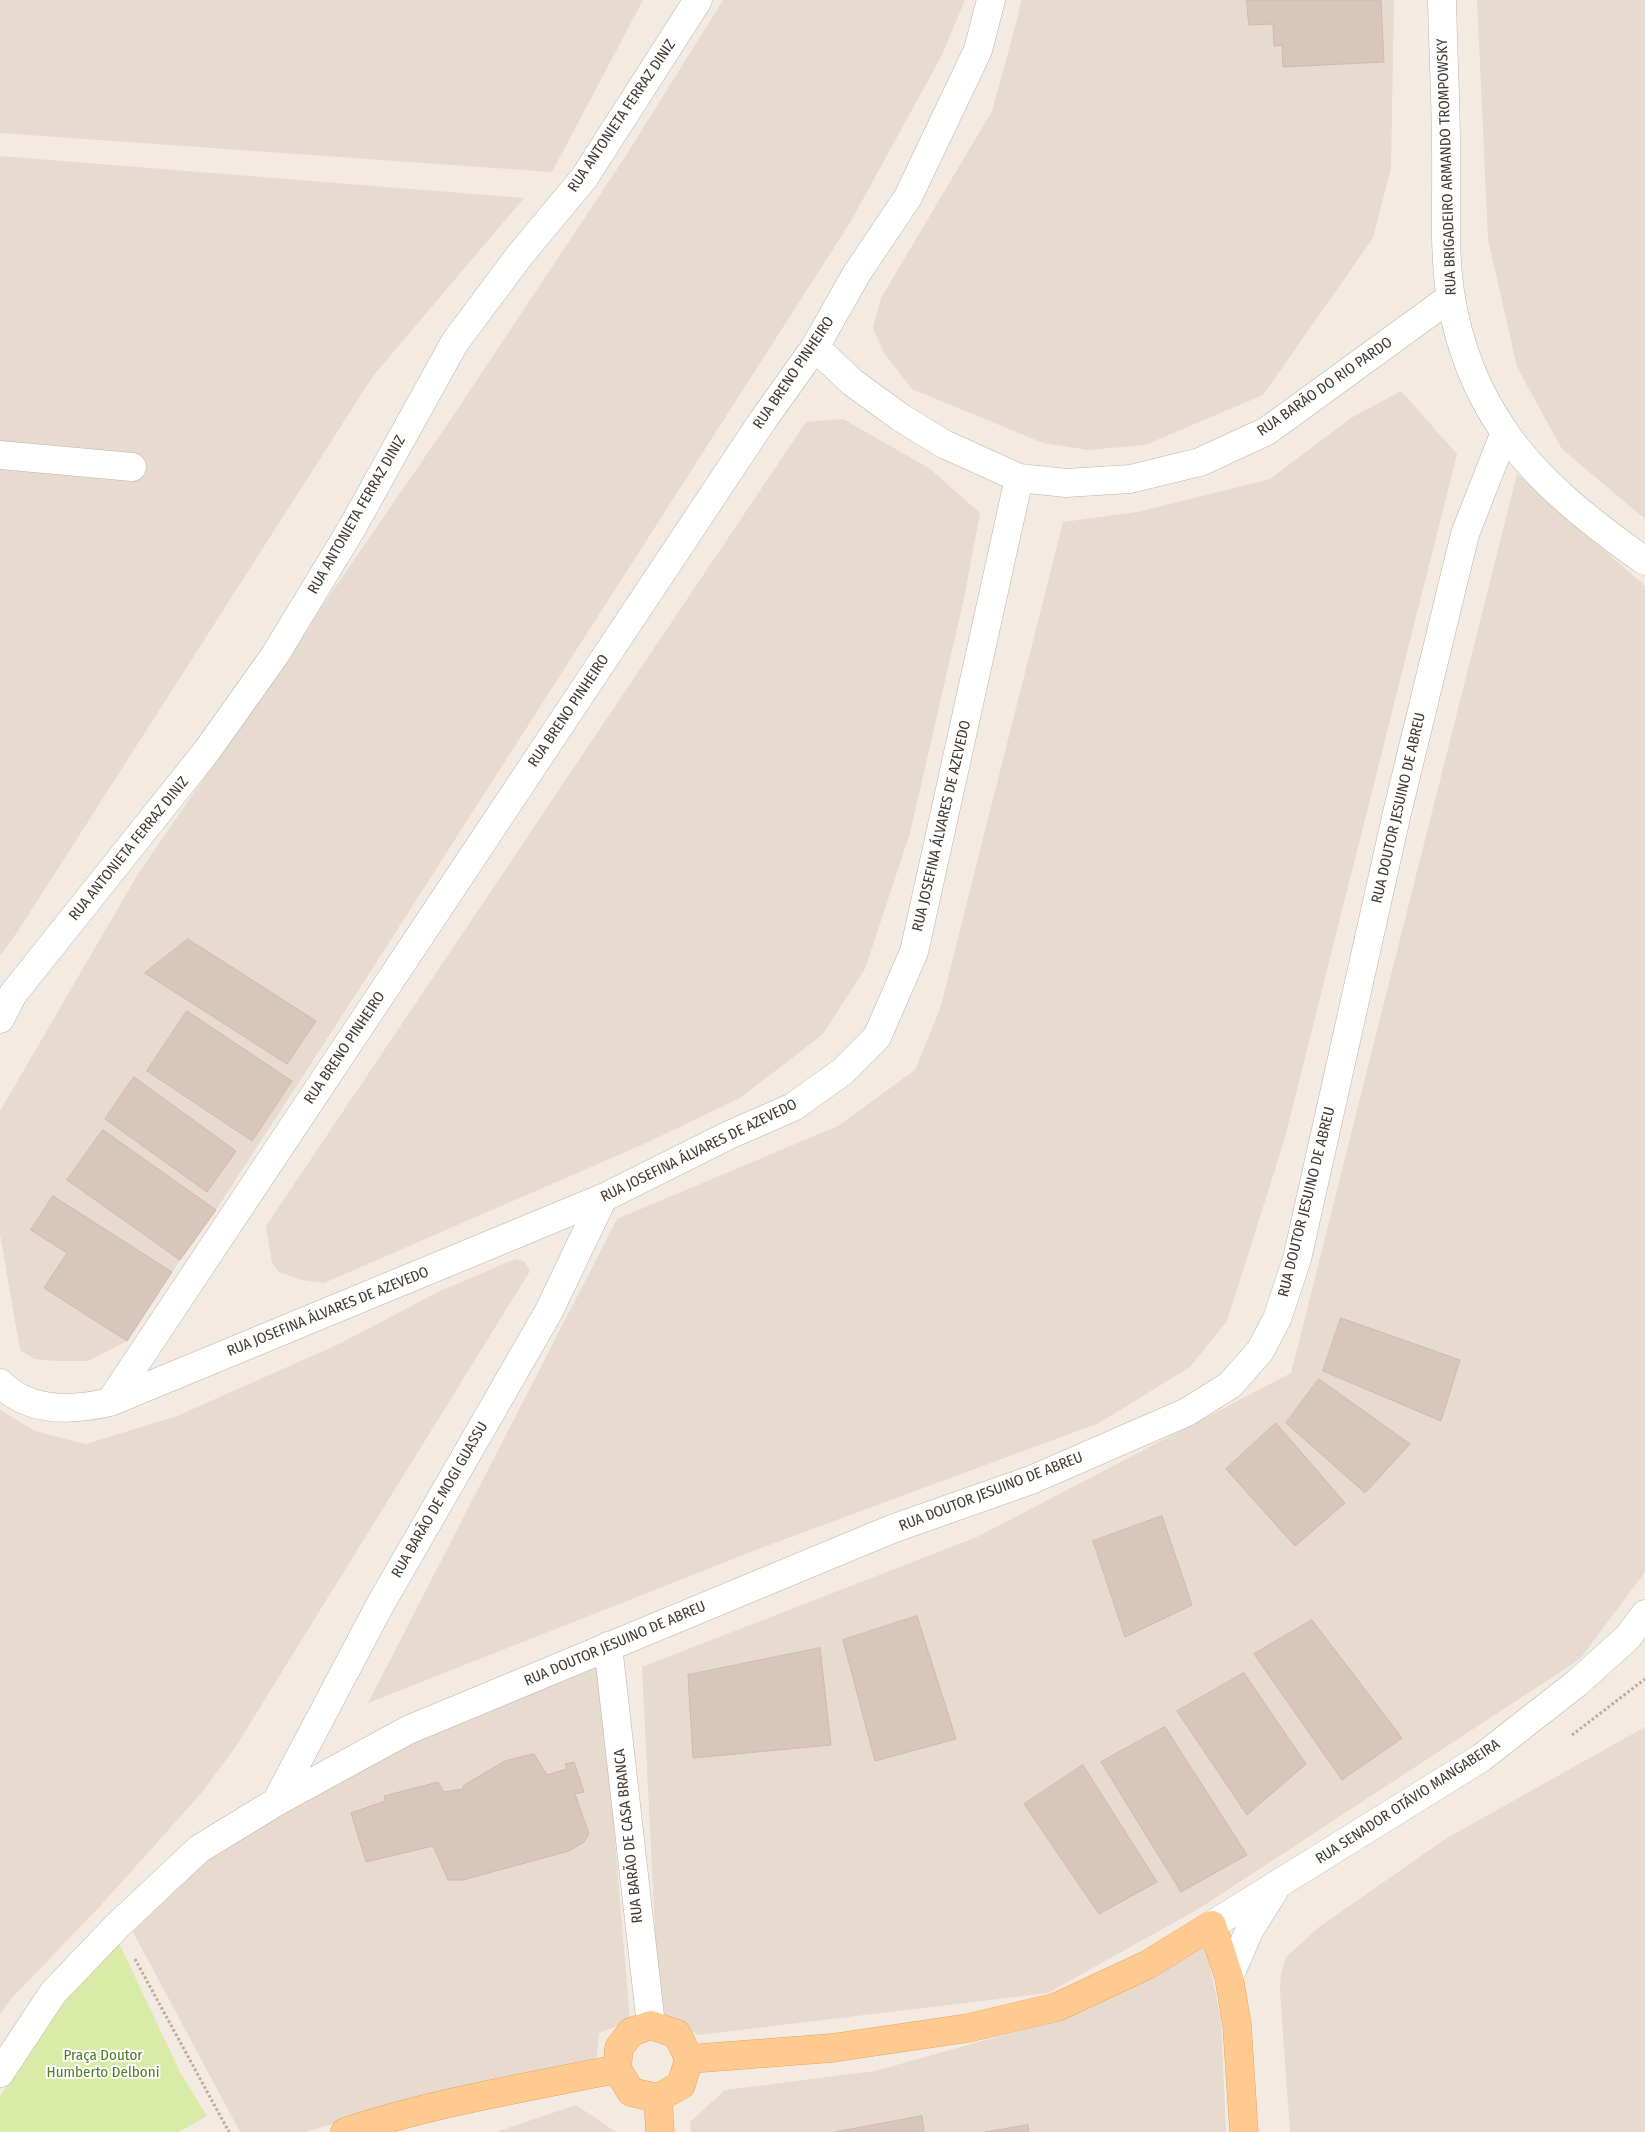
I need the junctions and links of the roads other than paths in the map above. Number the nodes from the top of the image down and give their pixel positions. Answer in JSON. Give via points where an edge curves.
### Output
{"nodes":[{"id":1,"x":698,"y":0,"type":"edge"},
{"id":2,"x":991,"y":0,"type":"edge"},
{"id":3,"x":1442,"y":0,"type":"edge"},
{"id":4,"x":1451,"y":297,"type":"junction"},
{"id":5,"x":815,"y":347,"type":"junction"},
{"id":6,"x":1505,"y":432,"type":"junction"},
{"id":7,"x":0,"y":455,"type":"edge"},
{"id":8,"x":132,"y":466,"type":"dead end"},
{"id":9,"x":1019,"y":478,"type":"junction"},
{"id":10,"x":1645,"y":561,"type":"edge"},
{"id":11,"x":0,"y":1019,"type":"edge"},
{"id":12,"x":603,"y":1198,"type":"junction"},
{"id":13,"x":0,"y":1384,"type":"edge"},
{"id":14,"x":110,"y":1402,"type":"junction"},
{"id":15,"x":1645,"y":1614,"type":"edge"},
{"id":16,"x":608,"y":1646,"type":"junction"},
{"id":17,"x":276,"y":1802,"type":"junction"},
{"id":18,"x":1277,"y":1885,"type":"junction"},
{"id":19,"x":1212,"y":1925,"type":"junction"},
{"id":20,"x":1229,"y":1977,"type":"junction"},
{"id":21,"x":651,"y":2025,"type":"junction"},
{"id":22,"x":689,"y":2058,"type":"junction"},
{"id":23,"x":617,"y":2069,"type":"junction"},
{"id":24,"x":0,"y":2073,"type":"edge"},
{"id":25,"x":658,"y":2098,"type":"junction"},
{"id":26,"x":345,"y":2132,"type":"edge"},
{"id":27,"x":660,"y":2132,"type":"edge"},
{"id":28,"x":1244,"y":2132,"type":"edge"}],
"edges":[{"from":1,"to":11,"type":"street","name":"RUA ANTONIETA FERRAZ DINIZ","via":[[584,178],[520,255],[455,342],[352,528],[275,656],[206,752],[13,994]]},
{"from":2,"to":5,"type":"street","name":"RUA BRENO PINHEIRO","via":[[978,50],[908,197],[857,273]]},
{"from":3,"to":4,"type":"street","name":"RUA BRIGADEIRO ARMANDO TROMPOWSKY","via":[[1447,250]]},
{"from":4,"to":6,"type":"street","name":"RUA BRIGADEIRO ARMANDO TROMPOWSKY","via":[[1468,360],[1485,399]]},
{"from":4,"to":9,"type":"street","name":"RUA BARÃO DO RIO PARDO","via":[[1267,431],[1200,462],[1130,480],[1066,483]]},
{"from":5,"to":9,"type":"street","name":"RUA BARÃO DO RIO PARDO","via":[[852,382],[900,417],[944,444]]},
{"from":5,"to":14,"type":"street","name":"RUA BRENO PINHEIRO","via":[[757,428]]},
{"from":6,"to":10,"type":"street","name":"RUA BRIGADEIRO ARMANDO TROMPOWSKY","via":[[1547,482],[1598,528]]},
{"from":6,"to":16,"type":"street","name":"RUA DOUTOR JESUINO DE ABREU","via":[[1465,534],[1395,823],[1297,1259],[1277,1319],[1260,1350],[1230,1384],[1187,1412],[1031,1480],[892,1529]]},
{"from":7,"to":8,"type":"street"},
{"from":9,"to":12,"type":"street","name":"RUA JOSEFINA ÁLVARES DE AZEVEDO","via":[[914,952],[877,1037],[842,1072],[793,1107]]},
{"from":12,"to":14,"type":"street","name":"RUA JOSEFINA ÁLVARES DE AZEVEDO"},
{"from":12,"to":17,"type":"street","name":"RUA BARÃO DE MOGI GUASSU","via":[[548,1311],[380,1605]]},
{"from":13,"to":14,"type":"street","via":[[8,1392],[49,1408],[68,1409]]},
{"from":15,"to":18,"type":"street","name":"RUA SENADOR OTÁVIO MANGABEIRA","via":[[1628,1637],[1577,1683],[1481,1758]]},
{"from":16,"to":17,"type":"street","name":"RUA DOUTOR JESUINO DE ABREU","via":[[408,1730]]},
{"from":16,"to":21,"type":"street","name":"RUA BARÃO DE CASA BRANCA"},
{"from":17,"to":24,"type":"street","name":"RUA DOUTOR JESUINO DE ABREU","via":[[199,1849],[117,1926],[53,1993]]},
{"from":18,"to":19,"type":"street","name":"RUA SENADOR OTÁVIO MANGABEIRA"},
{"from":18,"to":20,"type":"street","name":"RUA SENADOR OTÁVIO MANGABEIRA","via":[[1250,1929]]},
{"from":19,"to":20,"type":"main road"},
{"from":19,"to":22,"type":"main road","name":"RUA SENADOR OTÁVIO MANGABEIRA","via":[[1147,1966],[1057,2007],[968,2028],[832,2048]]},
{"from":20,"to":28,"type":"main road","via":[[1237,2025]]},
{"from":21,"to":22,"type":"main road","via":[[677,2034]]},
{"from":21,"to":23,"type":"main road","via":[[631,2032],[619,2048]]},
{"from":22,"to":25,"type":"main road","via":[[681,2085]]},
{"from":23,"to":25,"type":"main road","via":[[631,2092]]},
{"from":23,"to":26,"type":"main road","via":[[499,2092]]},
{"from":25,"to":27,"type":"main road"}]}
